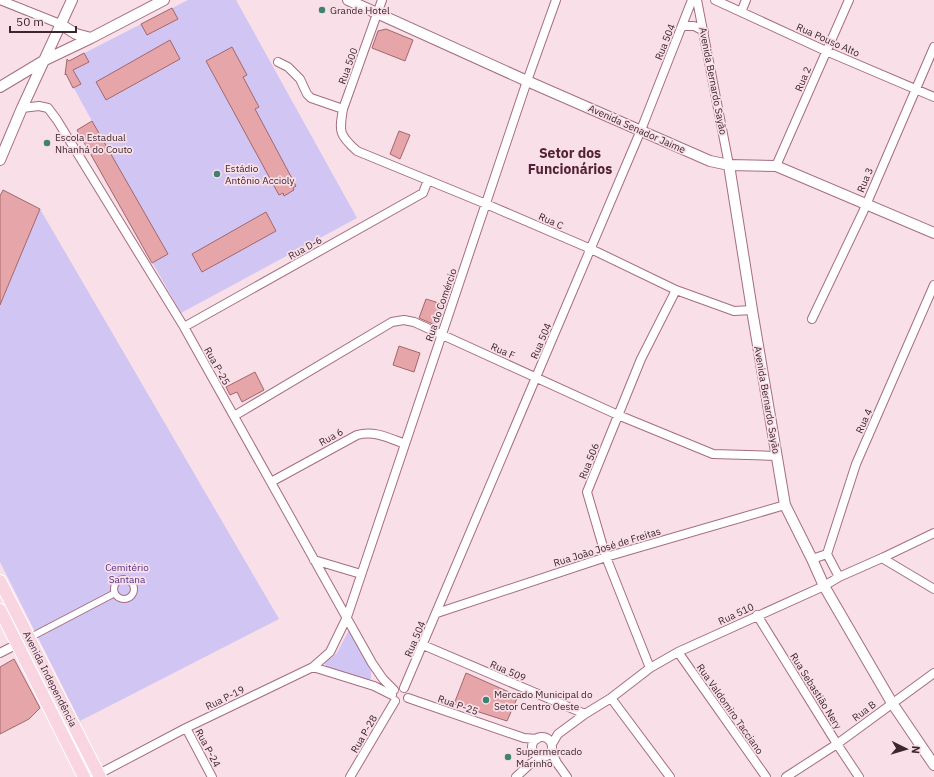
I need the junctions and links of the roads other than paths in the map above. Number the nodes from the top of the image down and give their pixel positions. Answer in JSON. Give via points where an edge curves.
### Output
{"nodes":[{"id":1,"x":0,"y":0,"type":"edge"},
{"id":2,"x":72,"y":0,"type":"edge"},
{"id":3,"x":164,"y":0,"type":"edge"},
{"id":4,"x":348,"y":0,"type":"edge"},
{"id":5,"x":382,"y":0,"type":"edge"},
{"id":6,"x":556,"y":0,"type":"edge"},
{"id":7,"x":692,"y":0,"type":"edge"},
{"id":8,"x":697,"y":0,"type":"edge"},
{"id":9,"x":715,"y":0,"type":"edge"},
{"id":10,"x":746,"y":0,"type":"edge"},
{"id":11,"x":849,"y":0,"type":"edge"},
{"id":12,"x":741,"y":12,"type":"junction"},
{"id":13,"x":378,"y":14,"type":"junction"},
{"id":14,"x":60,"y":24,"type":"junction"},
{"id":15,"x":682,"y":26,"type":"junction"},
{"id":16,"x":704,"y":31,"type":"junction"},
{"id":17,"x":91,"y":38,"type":"junction"},
{"id":18,"x":934,"y":47,"type":"edge"},
{"id":19,"x":826,"y":51,"type":"junction"},
{"id":20,"x":44,"y":60,"type":"junction"},
{"id":21,"x":278,"y":62,"type":"dead end"},
{"id":22,"x":527,"y":81,"type":"junction"},
{"id":23,"x":0,"y":87,"type":"edge"},
{"id":24,"x":916,"y":90,"type":"junction"},
{"id":25,"x":934,"y":97,"type":"edge"},
{"id":26,"x":22,"y":108,"type":"junction"},
{"id":27,"x":343,"y":108,"type":"junction"},
{"id":28,"x":640,"y":130,"type":"junction"},
{"id":29,"x":345,"y":140,"type":"joint"},
{"id":30,"x":0,"y":160,"type":"edge"},
{"id":31,"x":729,"y":164,"type":"junction"},
{"id":32,"x":776,"y":166,"type":"junction"},
{"id":33,"x":428,"y":180,"type":"junction"},
{"id":34,"x":486,"y":204,"type":"junction"},
{"id":35,"x":866,"y":204,"type":"junction"},
{"id":36,"x":934,"y":233,"type":"edge"},
{"id":37,"x":591,"y":249,"type":"junction"},
{"id":38,"x":934,"y":285,"type":"edge"},
{"id":39,"x":676,"y":290,"type":"junction"},
{"id":40,"x":752,"y":310,"type":"junction"},
{"id":41,"x":812,"y":319,"type":"dead end"},
{"id":42,"x":184,"y":327,"type":"junction"},
{"id":43,"x":442,"y":334,"type":"junction"},
{"id":44,"x":536,"y":377,"type":"junction"},
{"id":45,"x":618,"y":415,"type":"junction"},
{"id":46,"x":234,"y":416,"type":"junction"},
{"id":47,"x":405,"y":444,"type":"junction"},
{"id":48,"x":777,"y":456,"type":"junction"},
{"id":49,"x":271,"y":482,"type":"junction"},
{"id":50,"x":785,"y":505,"type":"junction"},
{"id":51,"x":934,"y":533,"type":"edge"},
{"id":52,"x":827,"y":554,"type":"junction"},
{"id":53,"x":606,"y":557,"type":"junction"},
{"id":54,"x":882,"y":558,"type":"junction"},
{"id":55,"x":812,"y":559,"type":"junction"},
{"id":56,"x":314,"y":560,"type":"junction"},
{"id":57,"x":361,"y":574,"type":"junction"},
{"id":58,"x":839,"y":577,"type":"junction"},
{"id":59,"x":0,"y":581,"type":"edge"},
{"id":60,"x":824,"y":586,"type":"junction"},
{"id":61,"x":934,"y":589,"type":"edge"},
{"id":62,"x":115,"y":593,"type":"dead end"},
{"id":63,"x":0,"y":610,"type":"edge"},
{"id":64,"x":437,"y":613,"type":"junction"},
{"id":65,"x":757,"y":615,"type":"junction"},
{"id":66,"x":346,"y":617,"type":"junction"},
{"id":67,"x":29,"y":638,"type":"junction"},
{"id":68,"x":18,"y":644,"type":"junction"},
{"id":69,"x":423,"y":646,"type":"junction"},
{"id":70,"x":678,"y":652,"type":"junction"},
{"id":71,"x":0,"y":653,"type":"edge"},
{"id":72,"x":372,"y":663,"type":"junction"},
{"id":73,"x":313,"y":667,"type":"junction"},
{"id":74,"x":650,"y":668,"type":"junction"},
{"id":75,"x":934,"y":673,"type":"edge"},
{"id":76,"x":374,"y":686,"type":"junction"},
{"id":77,"x":404,"y":688,"type":"junction"},
{"id":78,"x":394,"y":695,"type":"junction"},
{"id":79,"x":408,"y":698,"type":"junction"},
{"id":80,"x":611,"y":698,"type":"junction"},
{"id":81,"x":892,"y":703,"type":"junction"},
{"id":82,"x":585,"y":714,"type":"junction"},
{"id":83,"x":186,"y":728,"type":"junction"},
{"id":84,"x":837,"y":744,"type":"junction"},
{"id":85,"x":534,"y":745,"type":"junction"},
{"id":86,"x":547,"y":749,"type":"junction"},
{"id":87,"x":530,"y":764,"type":"junction"},
{"id":88,"x":934,"y":764,"type":"edge"},
{"id":89,"x":97,"y":776,"type":"edge"},
{"id":90,"x":84,"y":777,"type":"edge"},
{"id":91,"x":212,"y":777,"type":"edge"},
{"id":92,"x":350,"y":777,"type":"edge"},
{"id":93,"x":516,"y":777,"type":"edge"},
{"id":94,"x":567,"y":777,"type":"edge"},
{"id":95,"x":670,"y":777,"type":"edge"},
{"id":96,"x":766,"y":777,"type":"edge"},
{"id":97,"x":786,"y":777,"type":"edge"},
{"id":98,"x":860,"y":777,"type":"edge"}],
"edges":[{"from":1,"to":14,"type":"street"},
{"from":2,"to":14,"type":"street"},
{"from":3,"to":17,"type":"street"},
{"from":4,"to":13,"type":"street","name":"Avenida Senador Jaime"},
{"from":5,"to":13,"type":"street","name":"Rua 500"},
{"from":6,"to":22,"type":"street","name":"Rua do Comércio"},
{"from":7,"to":15,"type":"street","name":"Rua 504"},
{"from":8,"to":16,"type":"street","name":"Avenida Bernardo Sayão"},
{"from":9,"to":12,"type":"street","name":"Rua Pouso Alto"},
{"from":10,"to":12,"type":"street"},
{"from":11,"to":19,"type":"street","name":"Rua 2"},
{"from":12,"to":19,"type":"street","name":"Rua Pouso Alto"},
{"from":13,"to":22,"type":"street","name":"Avenida Senador Jaime"},
{"from":13,"to":27,"type":"street","name":"Rua 500"},
{"from":14,"to":17,"type":"street","via":[[76,34]]},
{"from":14,"to":20,"type":"street"},
{"from":15,"to":16,"type":"street","via":[[694,26]]},
{"from":15,"to":28,"type":"street","name":"Rua 504"},
{"from":16,"to":31,"type":"street","name":"Avenida Bernardo Sayão"},
{"from":17,"to":20,"type":"street"},
{"from":18,"to":24,"type":"street","name":"Rua 3"},
{"from":19,"to":24,"type":"street","name":"Rua Pouso Alto"},
{"from":19,"to":32,"type":"street","name":"Rua 2"},
{"from":20,"to":23,"type":"street"},
{"from":20,"to":26,"type":"street"},
{"from":21,"to":27,"type":"street","via":[[288,67],[300,79],[311,98]]},
{"from":22,"to":28,"type":"street","name":"Avenida Senador Jaime"},
{"from":22,"to":34,"type":"street","name":"Rua do Comércio"},
{"from":24,"to":25,"type":"street","name":"Rua Pouso Alto"},
{"from":24,"to":35,"type":"street","name":"Rua 3"},
{"from":26,"to":30,"type":"street"},
{"from":26,"to":42,"type":"street","name":"Rua P-25","via":[[48,108],[57,120]]},
{"from":27,"to":29,"type":"street","name":"Rua 500","via":[[340,127]]},
{"from":28,"to":31,"type":"street","name":"Avenida Senador Jaime","via":[[710,161]]},
{"from":28,"to":37,"type":"street","name":"Rua 504"},
{"from":29,"to":33,"type":"street","name":"Rua C","via":[[357,151]]},
{"from":31,"to":32,"type":"street","name":"Avenida Senador Jaime"},
{"from":31,"to":40,"type":"street","name":"Avenida Bernardo Sayão"},
{"from":32,"to":35,"type":"street","name":"Avenida Senador Jaime"},
{"from":33,"to":34,"type":"street","name":"Rua C"},
{"from":33,"to":42,"type":"street","name":"Rua D-6","via":[[423,193]]},
{"from":34,"to":37,"type":"street","name":"Rua C"},
{"from":34,"to":43,"type":"street","name":"Rua do Comércio"},
{"from":35,"to":36,"type":"street","name":"Avenida Senador Jaime"},
{"from":35,"to":41,"type":"street","name":"Rua 3"},
{"from":37,"to":39,"type":"street","name":"Rua C"},
{"from":37,"to":44,"type":"street","name":"Rua 504"},
{"from":38,"to":52,"type":"street","name":"Rua 4","via":[[856,464]]},
{"from":39,"to":40,"type":"street","name":"Rua C","via":[[734,311]]},
{"from":39,"to":45,"type":"street","name":"Rua 506","via":[[641,359]]},
{"from":40,"to":48,"type":"street","name":"Avenida Bernardo Sayão"},
{"from":42,"to":46,"type":"street","name":"Rua P-25"},
{"from":43,"to":44,"type":"street","name":"Rua F"},
{"from":43,"to":46,"type":"street","name":"Rua F","via":[[414,322],[392,322]]},
{"from":43,"to":47,"type":"street","name":"Rua do Comércio"},
{"from":44,"to":45,"type":"street","name":"Rua F"},
{"from":44,"to":64,"type":"street","name":"Rua 504"},
{"from":45,"to":48,"type":"street","name":"Rua F","via":[[713,454]]},
{"from":45,"to":53,"type":"street","name":"Rua 506","via":[[587,492]]},
{"from":46,"to":49,"type":"street","name":"Rua P-25"},
{"from":47,"to":49,"type":"street","name":"Rua 6","via":[[376,434],[357,434]]},
{"from":47,"to":57,"type":"street","name":"Rua do Comércio"},
{"from":48,"to":50,"type":"street","name":"Avenida Bernardo Sayão"},
{"from":49,"to":56,"type":"street","name":"Rua P-25"},
{"from":50,"to":53,"type":"street","name":"Rua João José de Freitas"},
{"from":50,"to":55,"type":"street","name":"Avenida Bernardo Sayão"},
{"from":51,"to":54,"type":"street","name":"Rua 510"},
{"from":52,"to":55,"type":"street"},
{"from":52,"to":58,"type":"street"},
{"from":53,"to":64,"type":"street","name":"Rua João José de Freitas"},
{"from":53,"to":74,"type":"street","name":"Rua 506"},
{"from":54,"to":58,"type":"street","name":"Rua 510"},
{"from":54,"to":61,"type":"street"},
{"from":55,"to":60,"type":"street","name":"Avenida Bernardo Sayão"},
{"from":56,"to":57,"type":"street"},
{"from":56,"to":66,"type":"street","name":"Rua P-25"},
{"from":57,"to":66,"type":"street","name":"Rua do Comércio"},
{"from":58,"to":60,"type":"street","name":"Rua 510"},
{"from":59,"to":67,"type":"main road","name":"Avenida Independência"},
{"from":60,"to":65,"type":"street","name":"Rua 510"},
{"from":60,"to":81,"type":"street","name":"Avenida Bernardo Sayão"},
{"from":62,"to":67,"type":"street"},
{"from":63,"to":68,"type":"main road","name":"Avenida Independência"},
{"from":64,"to":69,"type":"street","name":"Rua 504"},
{"from":65,"to":70,"type":"street","name":"Rua 510"},
{"from":65,"to":84,"type":"street","name":"Rua Sebastião Nery"},
{"from":66,"to":72,"type":"street","name":"Rua P-25"},
{"from":66,"to":73,"type":"street","name":"Rua P-19","via":[[330,652]]},
{"from":67,"to":68,"type":"street"},
{"from":67,"to":89,"type":"main road","name":"Avenida Independência"},
{"from":68,"to":71,"type":"street"},
{"from":68,"to":90,"type":"main road","name":"Avenida Independência"},
{"from":69,"to":77,"type":"street","name":"Rua 504"},
{"from":69,"to":82,"type":"street","name":"Rua 509"},
{"from":70,"to":74,"type":"street","name":"Rua 510"},
{"from":70,"to":96,"type":"street","name":"Rua Valdomiro Tacciano"},
{"from":72,"to":76,"type":"street","name":"Rua P-25"},
{"from":72,"to":78,"type":"street","name":"Rua P-25"},
{"from":73,"to":76,"type":"street"},
{"from":73,"to":83,"type":"street","name":"Rua P-19"},
{"from":74,"to":80,"type":"street","name":"Rua 510"},
{"from":75,"to":81,"type":"street","name":"Rua B"},
{"from":76,"to":78,"type":"street"},
{"from":77,"to":78,"type":"street","via":[[400,687]]},
{"from":77,"to":79,"type":"street"},
{"from":78,"to":79,"type":"street","via":[[399,703]]},
{"from":78,"to":92,"type":"street","name":"Rua P-28"},
{"from":79,"to":85,"type":"street","name":"Rua P-25","via":[[524,738]]},
{"from":80,"to":82,"type":"street","name":"Rua 510"},
{"from":80,"to":95,"type":"street"},
{"from":81,"to":84,"type":"street","name":"Rua B"},
{"from":81,"to":88,"type":"street","name":"Avenida Bernardo Sayão"},
{"from":82,"to":86,"type":"street","name":"Rua 510","via":[[558,734]]},
{"from":83,"to":89,"type":"street","name":"Rua P-19"},
{"from":83,"to":91,"type":"street","name":"Rua P-24"},
{"from":84,"to":97,"type":"street","name":"Rua B"},
{"from":84,"to":98,"type":"street","name":"Rua Sebastião Nery"},
{"from":85,"to":86,"type":"street","via":[[536,754]]},
{"from":85,"to":86,"type":"street","name":"Rua P-25","via":[[542,737]]},
{"from":85,"to":87,"type":"street"},
{"from":86,"to":87,"type":"street"},
{"from":86,"to":94,"type":"street"},
{"from":87,"to":93,"type":"street"}]}
